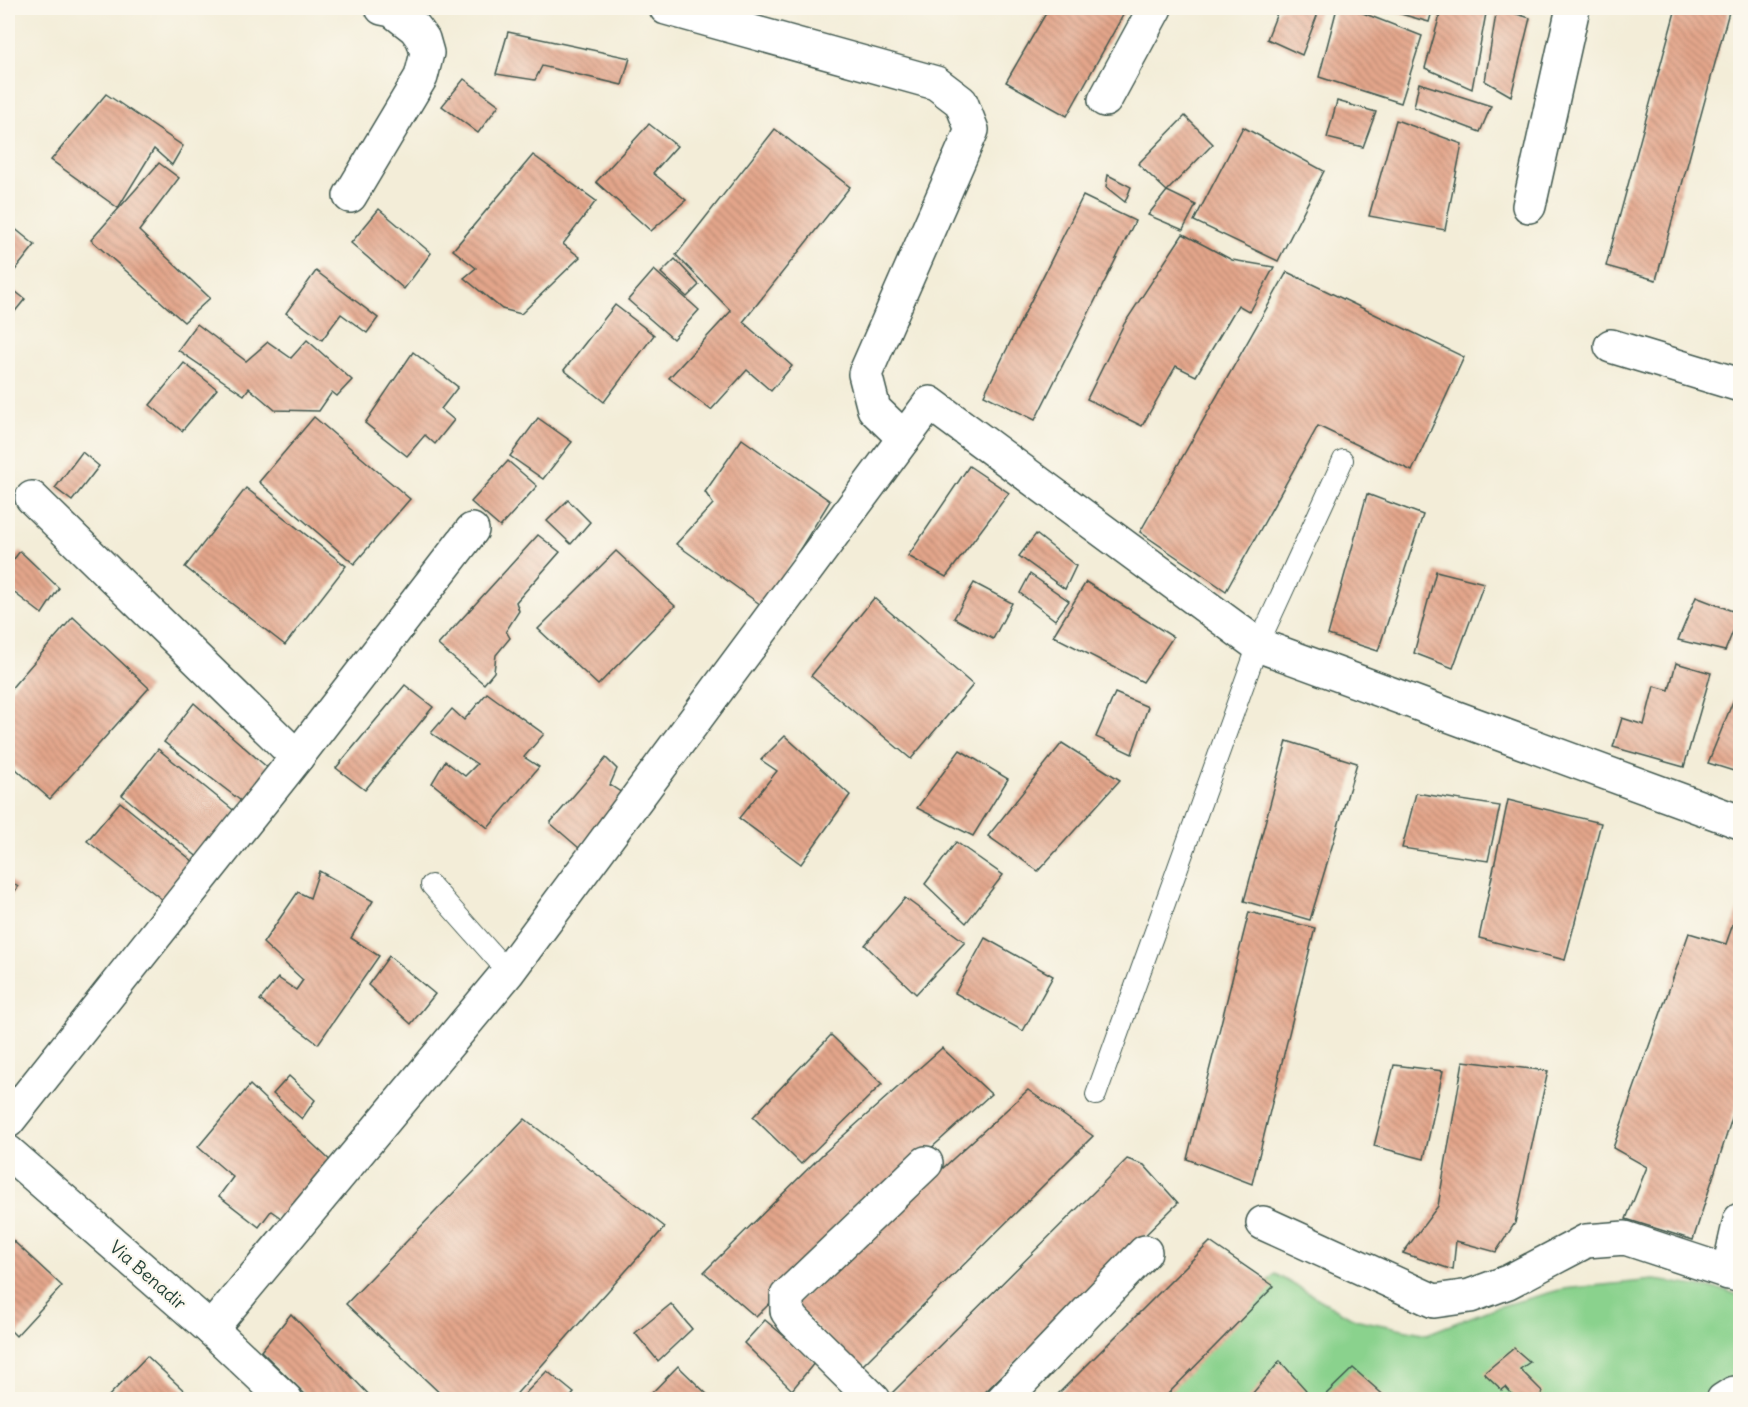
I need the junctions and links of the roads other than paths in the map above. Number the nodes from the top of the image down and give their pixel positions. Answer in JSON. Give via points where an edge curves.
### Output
{"nodes":[{"id":1,"x":382,"y":8,"type":"edge"},
{"id":2,"x":666,"y":8,"type":"edge"},
{"id":3,"x":1155,"y":8,"type":"edge"},
{"id":4,"x":1573,"y":8,"type":"edge"},
{"id":5,"x":1105,"y":100,"type":"dead end"},
{"id":6,"x":350,"y":196,"type":"dead end"},
{"id":7,"x":1529,"y":206,"type":"dead end"},
{"id":8,"x":1611,"y":346,"type":"dead end"},
{"id":9,"x":1740,"y":385,"type":"edge"},
{"id":10,"x":904,"y":438,"type":"junction"},
{"id":11,"x":1343,"y":460,"type":"dead end"},
{"id":12,"x":32,"y":498,"type":"dead end"},
{"id":13,"x":472,"y":530,"type":"dead end"},
{"id":14,"x":1258,"y":645,"type":"junction"},
{"id":15,"x":297,"y":757,"type":"junction"},
{"id":16,"x":1740,"y":822,"type":"edge"},
{"id":17,"x":430,"y":885,"type":"dead end"},
{"id":18,"x":508,"y":972,"type":"junction"},
{"id":19,"x":1096,"y":1095,"type":"dead end"},
{"id":20,"x":8,"y":1121,"type":"edge"},
{"id":21,"x":926,"y":1163,"type":"dead end"},
{"id":22,"x":12,"y":1166,"type":"edge"},
{"id":23,"x":1740,"y":1221,"type":"edge"},
{"id":24,"x":1263,"y":1223,"type":"dead end"},
{"id":25,"x":1145,"y":1252,"type":"dead end"},
{"id":26,"x":1734,"y":1274,"type":"edge"},
{"id":27,"x":211,"y":1329,"type":"junction"},
{"id":28,"x":1740,"y":1393,"type":"edge"},
{"id":29,"x":286,"y":1400,"type":"edge"},
{"id":30,"x":874,"y":1400,"type":"edge"},
{"id":31,"x":1003,"y":1400,"type":"edge"},
{"id":32,"x":1723,"y":1400,"type":"edge"}],
"edges":[{"from":1,"to":6,"type":"street","via":[[392,10],[415,28],[427,52],[421,76]]},
{"from":2,"to":10,"type":"street","via":[[936,83],[960,102],[972,130],[865,374],[874,410]]},
{"from":3,"to":5,"type":"street"},
{"from":4,"to":7,"type":"street"},
{"from":8,"to":9,"type":"street"},
{"from":10,"to":14,"type":"street","via":[[930,403]]},
{"from":10,"to":18,"type":"street"},
{"from":11,"to":14,"type":"lane"},
{"from":12,"to":15,"type":"street"},
{"from":13,"to":15,"type":"street"},
{"from":14,"to":16,"type":"street"},
{"from":14,"to":19,"type":"lane"},
{"from":15,"to":20,"type":"street"},
{"from":17,"to":18,"type":"lane"},
{"from":18,"to":27,"type":"street"},
{"from":21,"to":30,"type":"street","via":[[787,1296],[787,1311],[794,1321]]},
{"from":22,"to":27,"type":"street","name":"Via Benadir"},
{"from":23,"to":26,"type":"street"},
{"from":24,"to":26,"type":"street","via":[[1434,1301],[1470,1296],[1508,1282],[1586,1241],[1625,1238]]},
{"from":25,"to":31,"type":"street"},
{"from":27,"to":29,"type":"street","name":"Via Benadir"},
{"from":28,"to":32,"type":"street"}]}
